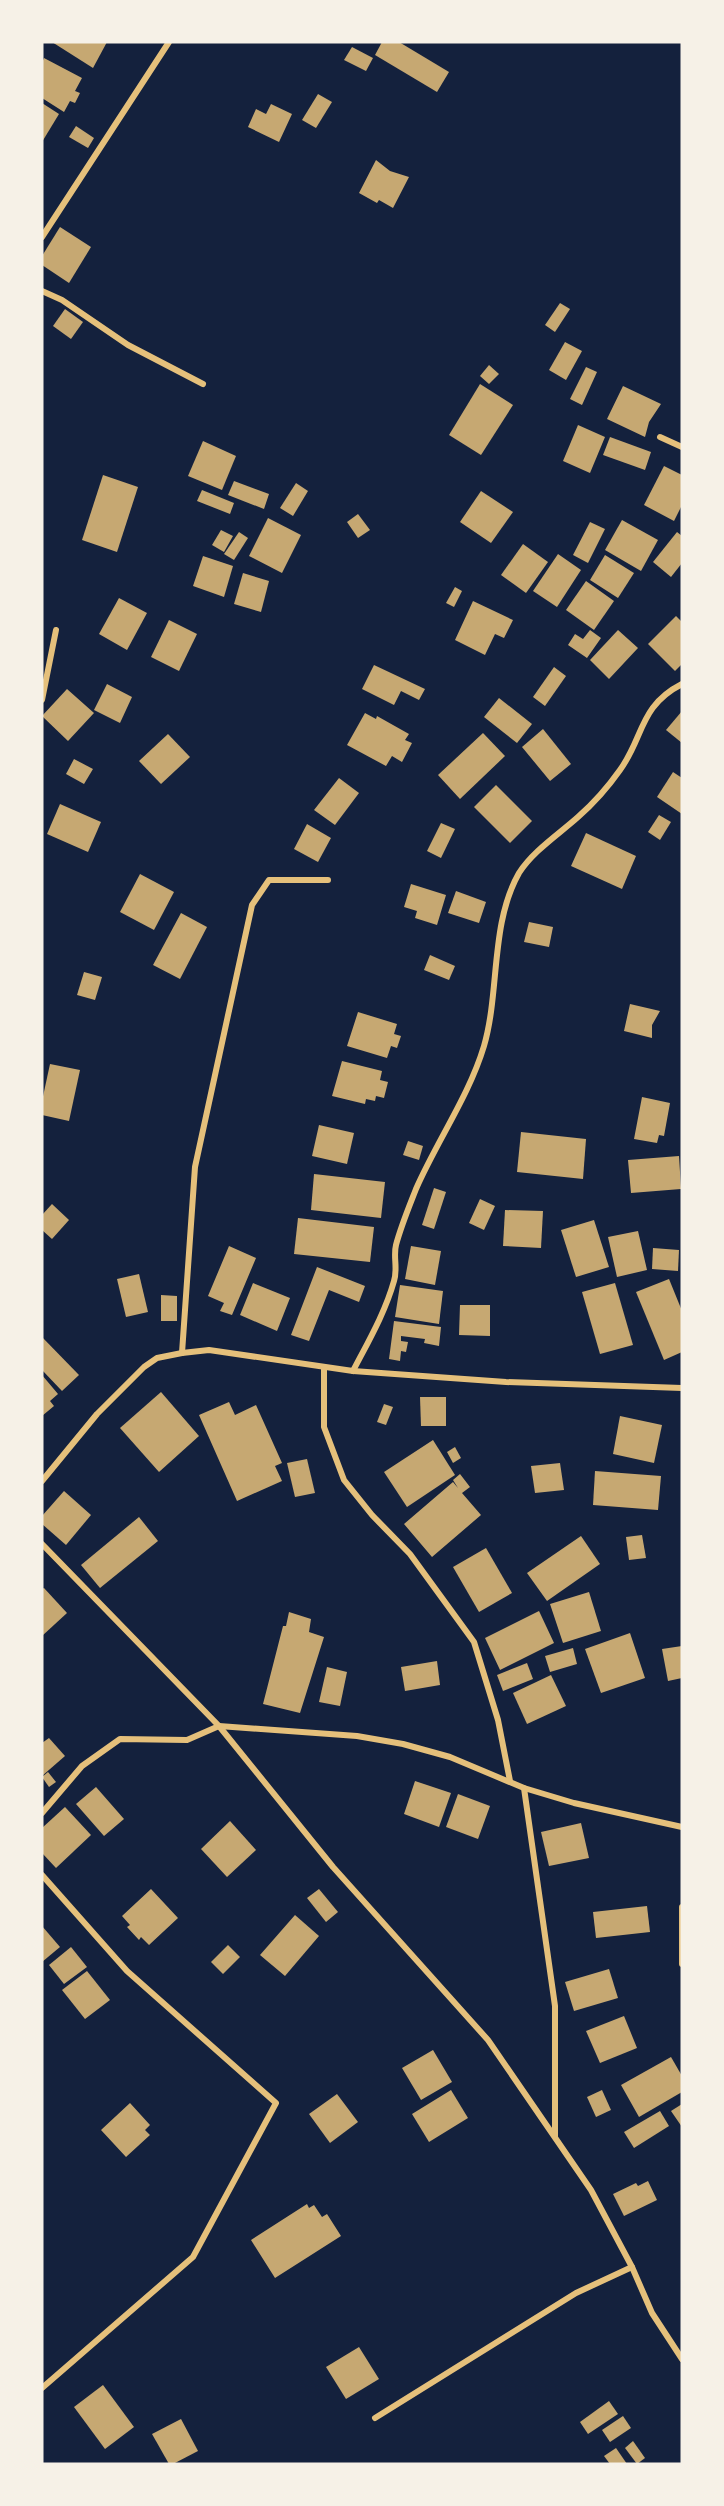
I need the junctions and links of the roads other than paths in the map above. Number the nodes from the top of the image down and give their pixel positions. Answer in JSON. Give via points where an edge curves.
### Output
{"nodes":[{"id":1,"x":169,"y":42,"type":"edge"},
{"id":2,"x":42,"y":237,"type":"edge"},
{"id":3,"x":42,"y":291,"type":"edge"},
{"id":4,"x":203,"y":384,"type":"dead end"},
{"id":5,"x":660,"y":437,"type":"dead end"},
{"id":6,"x":682,"y":447,"type":"edge"},
{"id":7,"x":56,"y":630,"type":"dead end"},
{"id":8,"x":682,"y":684,"type":"edge"},
{"id":9,"x":42,"y":700,"type":"edge"},
{"id":10,"x":328,"y":880,"type":"dead end"},
{"id":11,"x":182,"y":1353,"type":"junction"},
{"id":12,"x":324,"y":1368,"type":"junction"},
{"id":13,"x":353,"y":1371,"type":"junction"},
{"id":14,"x":682,"y":1388,"type":"edge"},
{"id":15,"x":42,"y":1480,"type":"edge"},
{"id":16,"x":42,"y":1544,"type":"edge"},
{"id":17,"x":219,"y":1726,"type":"junction"},
{"id":18,"x":510,"y":1781,"type":"junction"},
{"id":19,"x":524,"y":1788,"type":"junction"},
{"id":20,"x":42,"y":1813,"type":"edge"},
{"id":21,"x":682,"y":1827,"type":"edge"},
{"id":22,"x":42,"y":1875,"type":"edge"},
{"id":23,"x":682,"y":1907,"type":"edge"},
{"id":24,"x":682,"y":1964,"type":"edge"},
{"id":25,"x":555,"y":2137,"type":"junction"},
{"id":26,"x":632,"y":2267,"type":"junction"},
{"id":27,"x":682,"y":2359,"type":"edge"},
{"id":28,"x":42,"y":2388,"type":"edge"},
{"id":29,"x":375,"y":2418,"type":"dead end"}],
"edges":[{"from":1,"to":2,"type":"street"},
{"from":3,"to":4,"type":"street","via":[[62,300],[128,345]]},
{"from":5,"to":6,"type":"street"},
{"from":7,"to":9,"type":"street"},
{"from":8,"to":13,"type":"street","via":[[658,700],[641,724],[625,763],[606,789],[540,849],[521,871],[508,896],[484,1044],[474,1073],[416,1190],[396,1246],[395,1277],[386,1305]]},
{"from":10,"to":11,"type":"street","via":[[269,880],[252,905],[195,1167]]},
{"from":11,"to":12,"type":"street","via":[[209,1350]]},
{"from":11,"to":15,"type":"street","via":[[157,1358],[144,1367],[97,1414]]},
{"from":12,"to":13,"type":"street"},
{"from":12,"to":18,"type":"street","via":[[324,1427],[344,1480],[410,1554],[474,1642],[498,1720]]},
{"from":13,"to":14,"type":"street","via":[[506,1382]]},
{"from":16,"to":17,"type":"street"},
{"from":17,"to":18,"type":"street","via":[[357,1736],[403,1744],[450,1757]]},
{"from":17,"to":20,"type":"street","via":[[187,1740],[120,1739],[82,1766]]},
{"from":17,"to":25,"type":"street","via":[[333,1867],[488,2040]]},
{"from":18,"to":19,"type":"street"},
{"from":19,"to":21,"type":"street"},
{"from":19,"to":25,"type":"street","via":[[555,2006]]},
{"from":22,"to":28,"type":"street","via":[[127,1971],[276,2103],[193,2257]]},
{"from":23,"to":24,"type":"street"},
{"from":25,"to":26,"type":"street","via":[[591,2190]]},
{"from":26,"to":27,"type":"street","via":[[652,2313]]},
{"from":26,"to":29,"type":"street","via":[[576,2293]]}]}
